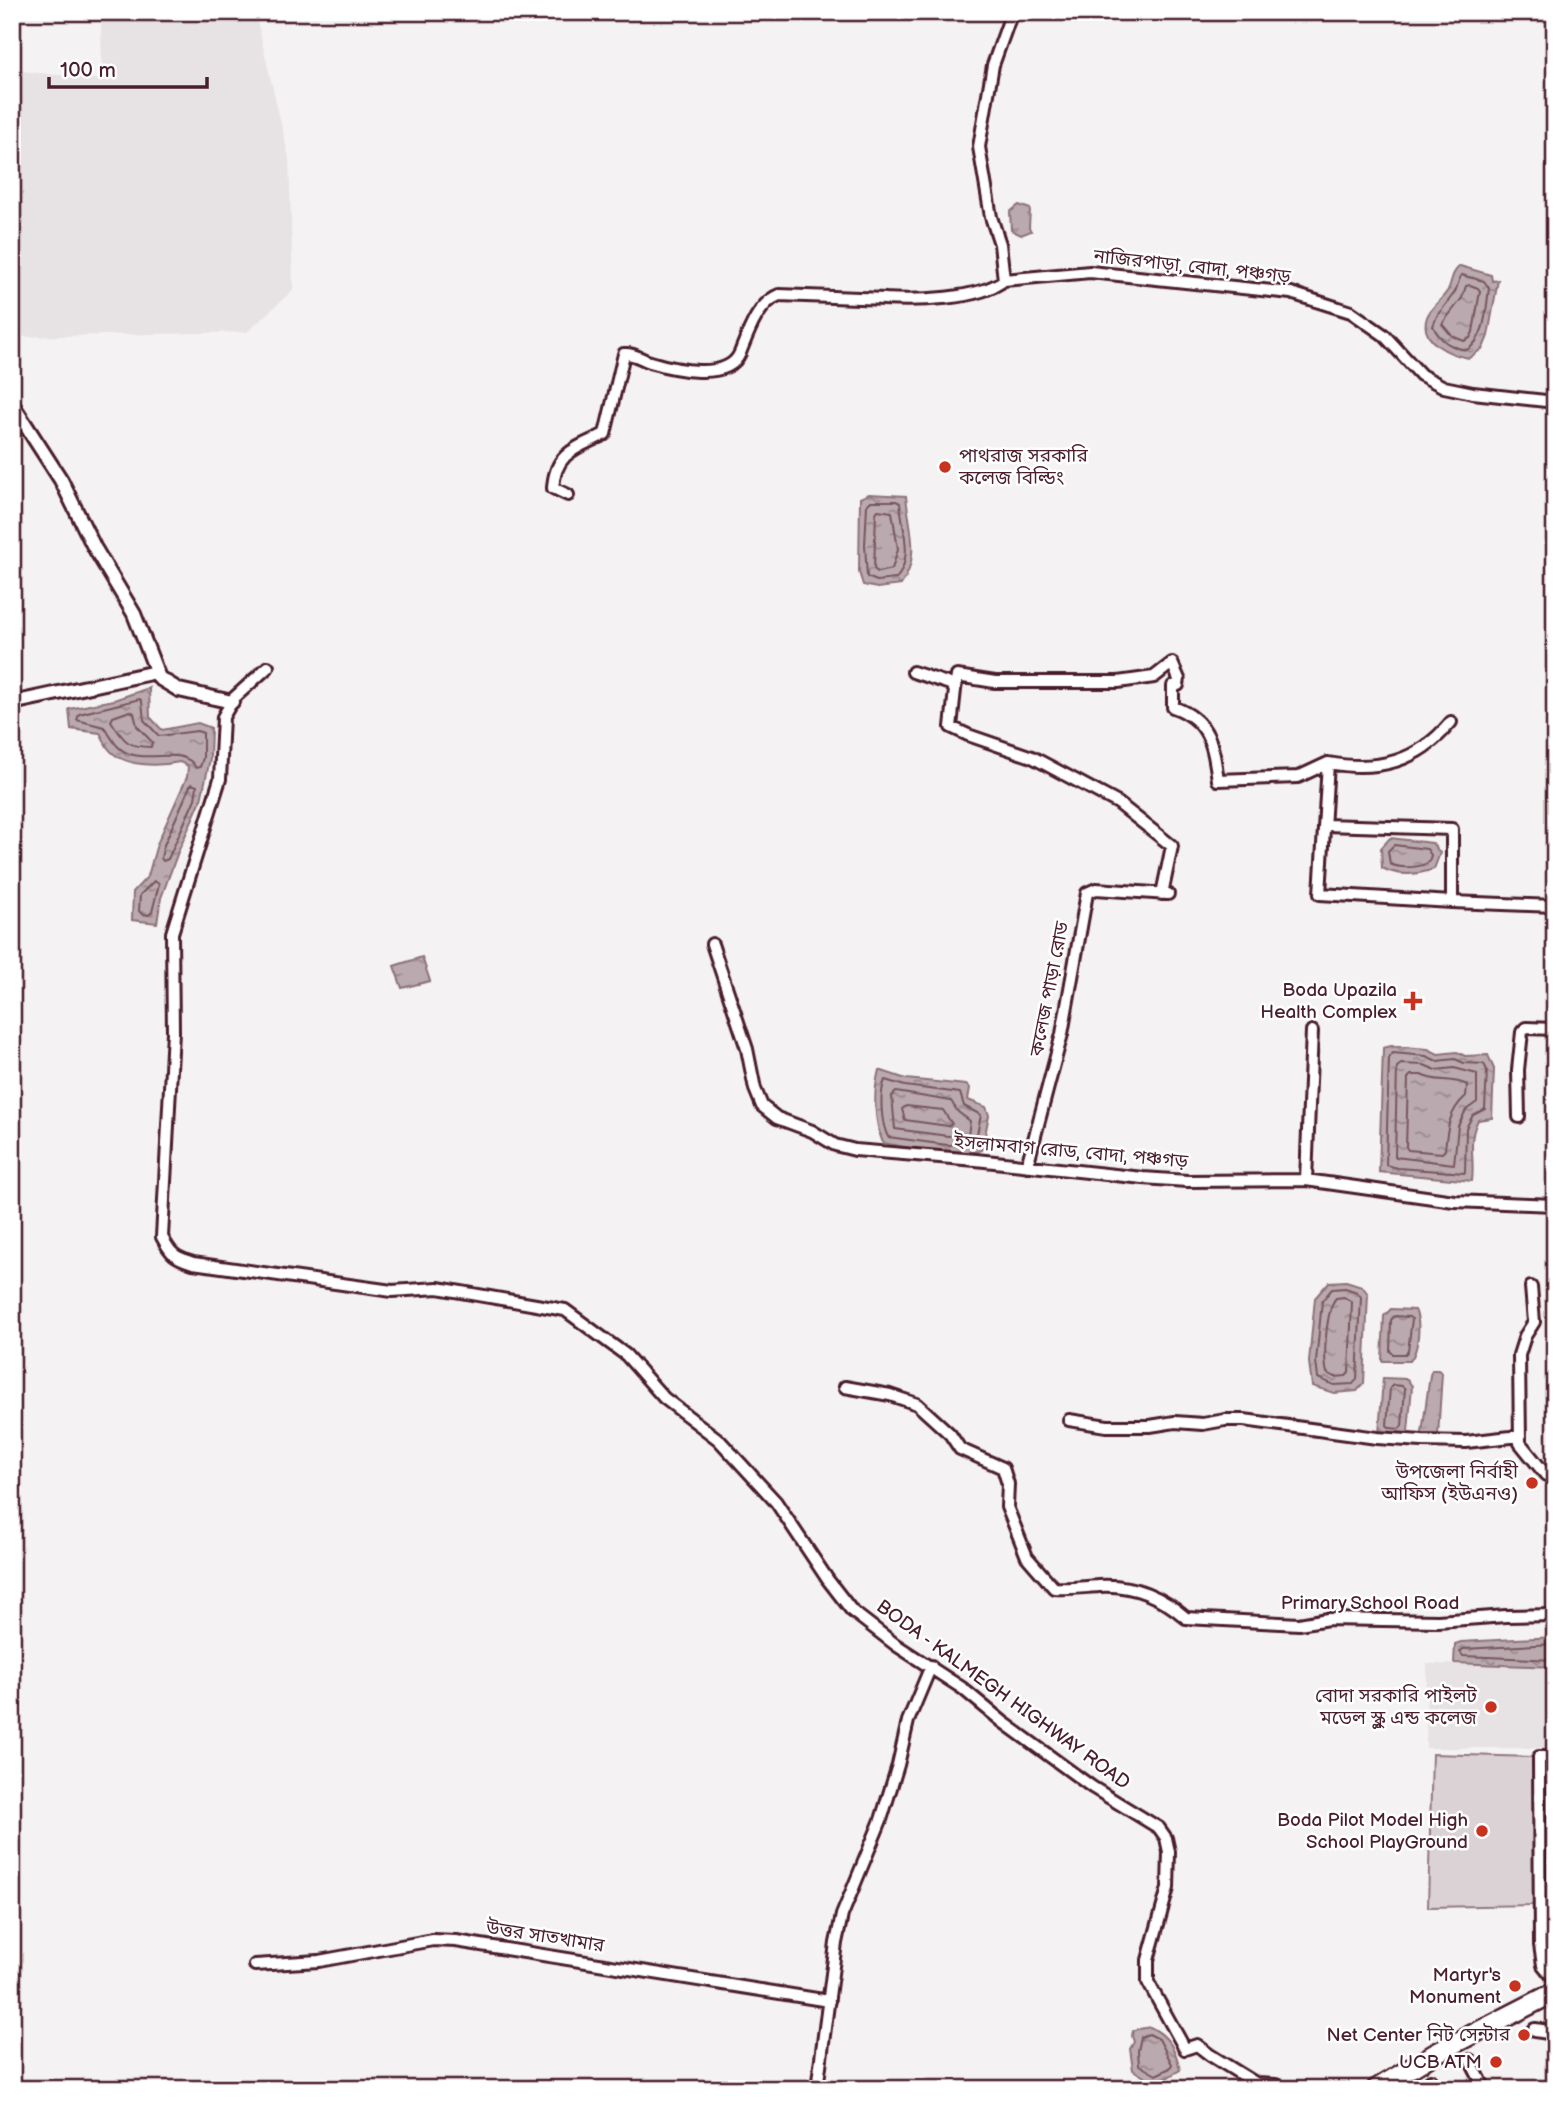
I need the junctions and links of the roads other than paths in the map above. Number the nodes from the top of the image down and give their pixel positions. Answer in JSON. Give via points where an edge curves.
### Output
{"nodes":[{"id":1,"x":1012,"y":12,"type":"edge"},
{"id":2,"x":1004,"y":280,"type":"junction"},
{"id":3,"x":1555,"y":402,"type":"edge"},
{"id":4,"x":12,"y":404,"type":"edge"},
{"id":5,"x":568,"y":495,"type":"dead end"},
{"id":6,"x":268,"y":667,"type":"dead end"},
{"id":7,"x":156,"y":672,"type":"junction"},
{"id":8,"x":913,"y":672,"type":"dead end"},
{"id":9,"x":955,"y":690,"type":"junction"},
{"id":10,"x":232,"y":702,"type":"junction"},
{"id":11,"x":12,"y":703,"type":"edge"},
{"id":12,"x":1451,"y":722,"type":"dead end"},
{"id":13,"x":1328,"y":763,"type":"junction"},
{"id":14,"x":1325,"y":825,"type":"dead end"},
{"id":15,"x":1452,"y":902,"type":"junction"},
{"id":16,"x":1555,"y":906,"type":"edge"},
{"id":17,"x":712,"y":944,"type":"dead end"},
{"id":18,"x":1555,"y":1029,"type":"edge"},
{"id":19,"x":1312,"y":1031,"type":"dead end"},
{"id":20,"x":1519,"y":1117,"type":"dead end"},
{"id":21,"x":1027,"y":1166,"type":"junction"},
{"id":22,"x":1306,"y":1180,"type":"junction"},
{"id":23,"x":1555,"y":1205,"type":"edge"},
{"id":24,"x":1531,"y":1287,"type":"dead end"},
{"id":25,"x":845,"y":1387,"type":"dead end"},
{"id":26,"x":1069,"y":1420,"type":"dead end"},
{"id":27,"x":1520,"y":1436,"type":"junction"},
{"id":28,"x":1550,"y":1474,"type":"edge"},
{"id":29,"x":1555,"y":1615,"type":"edge"},
{"id":30,"x":931,"y":1666,"type":"junction"},
{"id":31,"x":1555,"y":1758,"type":"edge"},
{"id":32,"x":256,"y":1965,"type":"dead end"},
{"id":33,"x":1555,"y":1980,"type":"edge"},
{"id":34,"x":1555,"y":1992,"type":"edge"},
{"id":35,"x":829,"y":2001,"type":"junction"},
{"id":36,"x":1535,"y":2030,"type":"dead end"},
{"id":37,"x":1555,"y":2033,"type":"edge"},
{"id":38,"x":1470,"y":2060,"type":"dead end"},
{"id":39,"x":817,"y":2089,"type":"edge"},
{"id":40,"x":1276,"y":2089,"type":"edge"},
{"id":41,"x":1376,"y":2089,"type":"edge"},
{"id":42,"x":1485,"y":2089,"type":"edge"}],
"edges":[{"from":1,"to":2,"type":"street","via":[[993,65],[979,147]]},
{"from":2,"to":3,"type":"street","name":"নাজিরপাড়া, বোদা, পঞ্চগড়","via":[[1090,272],[1291,293],[1351,313],[1384,335],[1421,374],[1444,387]]},
{"from":2,"to":5,"type":"street","name":"নাজিরপাড়া, বোদা, পঞ্চগড়","via":[[995,288],[923,301],[779,295],[771,298],[753,323],[738,358],[705,372],[624,354],[605,434],[565,454],[558,463],[553,488]]},
{"from":4,"to":7,"type":"street","via":[[61,480],[134,614]]},
{"from":6,"to":10,"type":"street","name":"BODA - KALMEGH HIGHWAY ROAD"},
{"from":7,"to":10,"type":"street","via":[[179,690]]},
{"from":7,"to":11,"type":"street"},
{"from":8,"to":9,"type":"street","via":[[950,684]]},
{"from":9,"to":13,"type":"street","via":[[957,676],[995,682],[1118,682],[1154,677],[1172,663],[1179,679],[1178,685],[1172,686],[1173,707],[1197,718],[1207,733],[1218,780],[1298,777]]},
{"from":9,"to":21,"type":"street","name":"কলেজ পাড়া রোড","via":[[951,727],[1032,757],[1118,803],[1172,846],[1165,894],[1096,889],[1087,893],[1062,1034]]},
{"from":10,"to":30,"type":"street","name":"BODA - KALMEGH HIGHWAY ROAD","via":[[223,717],[220,779],[172,933],[173,1032],[162,1237],[169,1250],[193,1263],[392,1291],[438,1288],[565,1310],[626,1355],[664,1398],[719,1440],[776,1502],[852,1611]]},
{"from":12,"to":13,"type":"street","via":[[1435,741],[1401,759],[1367,767]]},
{"from":13,"to":15,"type":"street","via":[[1320,894]]},
{"from":14,"to":15,"type":"street","via":[[1452,828]]},
{"from":15,"to":16,"type":"street"},
{"from":17,"to":21,"type":"street","name":"ইসলামবাগ রোড, বোদা, পঞ্চগড়","via":[[747,1049],[755,1089],[762,1106],[777,1118],[855,1150]]},
{"from":18,"to":20,"type":"street","via":[[1525,1028],[1522,1032]]},
{"from":19,"to":22,"type":"street"},
{"from":21,"to":22,"type":"street","name":"ইসলামবাগ রোড, বোদা, পঞ্চগড়","via":[[1187,1181]]},
{"from":22,"to":23,"type":"street","name":"ইসলামবাগ রোড, বোদা, পঞ্চগড়","via":[[1454,1201]]},
{"from":24,"to":27,"type":"street","via":[[1534,1322],[1519,1355]]},
{"from":25,"to":29,"type":"street","name":"Primary School Road","via":[[917,1404],[960,1449],[1003,1468],[1007,1507],[1027,1557],[1055,1588],[1102,1586],[1147,1592],[1186,1618],[1299,1624],[1328,1619],[1438,1621]]},
{"from":26,"to":27,"type":"street","via":[[1150,1426],[1244,1420],[1422,1441]]},
{"from":27,"to":28,"type":"street","via":[[1529,1455]]},
{"from":30,"to":35,"type":"street","via":[[908,1720],[881,1819],[842,1915]]},
{"from":30,"to":40,"type":"street","name":"BODA - KALMEGH HIGHWAY ROAD","via":[[1092,1787],[1159,1828],[1169,1852],[1168,1888],[1148,1961],[1148,1982],[1185,2049],[1197,2045],[1257,2084],[1276,2085]]},
{"from":31,"to":33,"type":"street","via":[[1539,1757],[1540,1945],[1543,1965]]},
{"from":32,"to":35,"type":"street","name":"উত্তর সাতখামার","via":[[320,1961],[433,1940],[456,1941]]},
{"from":34,"to":41,"type":"highway"},
{"from":35,"to":39,"type":"street"},
{"from":36,"to":37,"type":"street"},
{"from":38,"to":42,"type":"street"}]}
